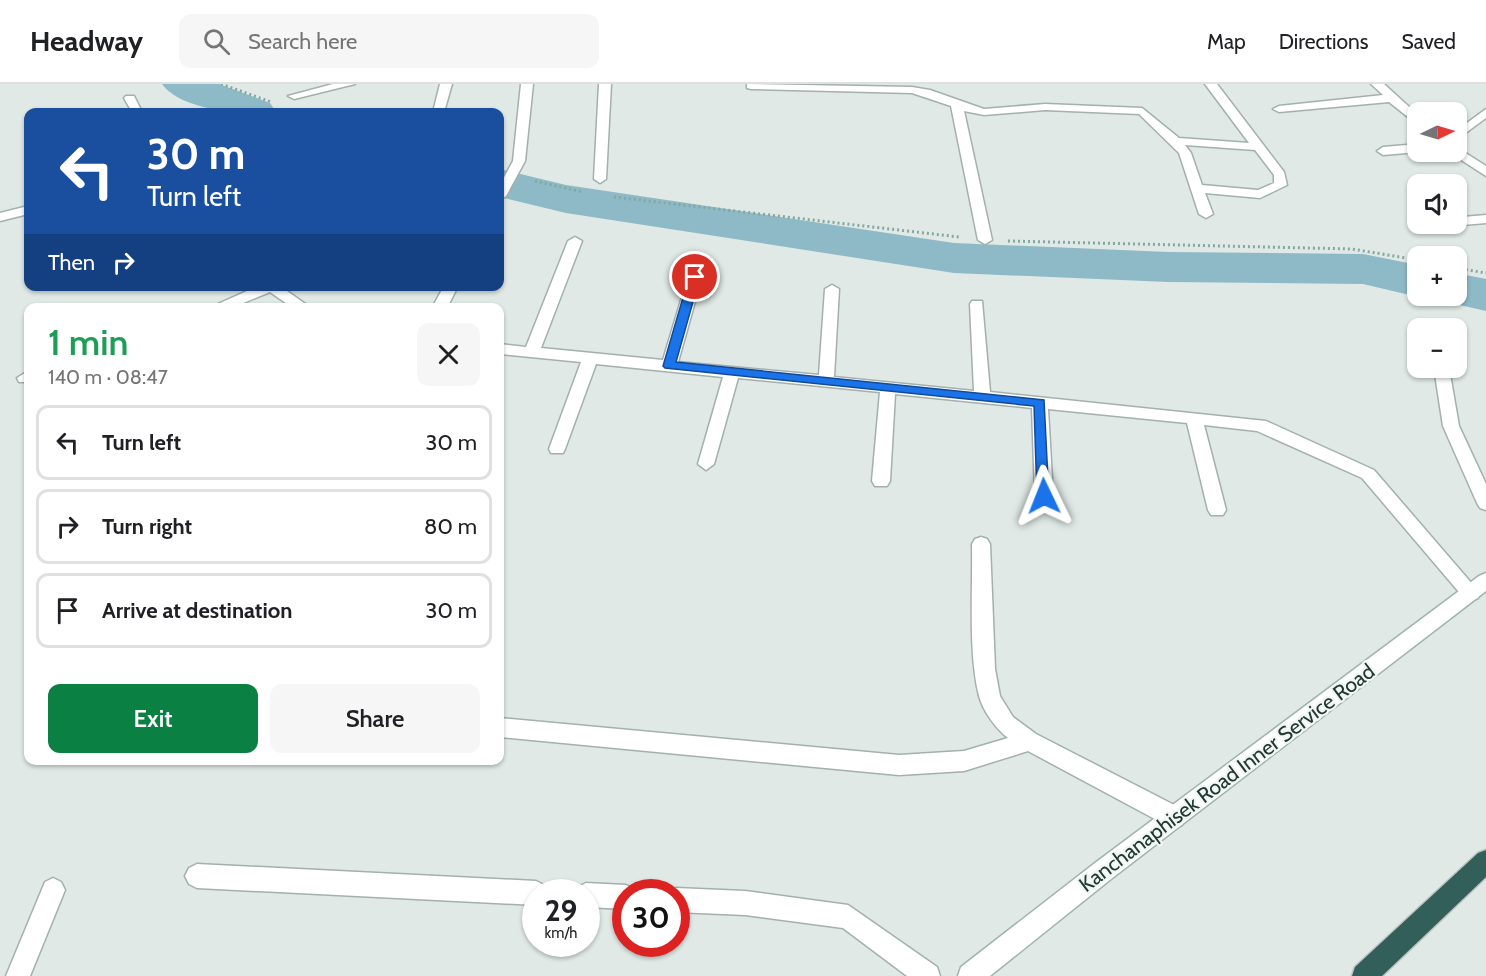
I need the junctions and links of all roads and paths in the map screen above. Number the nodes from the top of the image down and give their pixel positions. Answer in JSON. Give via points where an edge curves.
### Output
{"nodes":[{"id":1,"x":220,"y":84,"type":"edge"},
{"id":2,"x":348,"y":84,"type":"edge"},
{"id":3,"x":446,"y":84,"type":"edge"},
{"id":4,"x":527,"y":84,"type":"edge"},
{"id":5,"x":605,"y":84,"type":"edge"},
{"id":6,"x":1211,"y":84,"type":"edge"},
{"id":7,"x":1377,"y":84,"type":"edge"},
{"id":8,"x":751,"y":86,"type":"dead end"},
{"id":9,"x":294,"y":96,"type":"dead end"},
{"id":10,"x":130,"y":98,"type":"dead end"},
{"id":11,"x":1390,"y":98,"type":"junction"},
{"id":12,"x":273,"y":103,"type":"dead end"},
{"id":13,"x":957,"y":105,"type":"junction"},
{"id":14,"x":135,"y":108,"type":"edge"},
{"id":15,"x":439,"y":108,"type":"edge"},
{"id":16,"x":1280,"y":109,"type":"dead end"},
{"id":17,"x":1486,"y":112,"type":"edge"},
{"id":18,"x":1407,"y":113,"type":"edge"},
{"id":19,"x":1467,"y":128,"type":"edge"},
{"id":20,"x":1176,"y":141,"type":"junction"},
{"id":21,"x":1260,"y":147,"type":"junction"},
{"id":22,"x":1407,"y":149,"type":"edge"},
{"id":23,"x":1383,"y":151,"type":"dead end"},
{"id":24,"x":1467,"y":159,"type":"edge"},
{"id":25,"x":1486,"y":172,"type":"edge"},
{"id":26,"x":600,"y":179,"type":"dead end"},
{"id":27,"x":1197,"y":188,"type":"junction"},
{"id":28,"x":504,"y":189,"type":"edge"},
{"id":29,"x":24,"y":211,"type":"edge"},
{"id":30,"x":1206,"y":214,"type":"dead end"},
{"id":31,"x":0,"y":217,"type":"edge"},
{"id":32,"x":1486,"y":219,"type":"edge"},
{"id":33,"x":1467,"y":221,"type":"edge"},
{"id":34,"x":985,"y":240,"type":"dead end"},
{"id":35,"x":575,"y":241,"type":"dead end"},
{"id":36,"x":1467,"y":270,"type":"edge"},
{"id":37,"x":1486,"y":273,"type":"edge"},
{"id":38,"x":695,"y":277,"type":"dead end"},
{"id":39,"x":832,"y":289,"type":"dead end"},
{"id":40,"x":261,"y":291,"type":"edge"},
{"id":41,"x":278,"y":291,"type":"edge"},
{"id":42,"x":229,"y":303,"type":"edge"},
{"id":43,"x":296,"y":303,"type":"edge"},
{"id":44,"x":977,"y":304,"type":"dead end"},
{"id":45,"x":504,"y":349,"type":"edge"},
{"id":46,"x":532,"y":352,"type":"junction"},
{"id":47,"x":590,"y":358,"type":"junction"},
{"id":48,"x":669,"y":366,"type":"junction"},
{"id":49,"x":732,"y":372,"type":"junction"},
{"id":50,"x":1443,"y":378,"type":"edge"},
{"id":51,"x":826,"y":381,"type":"junction"},
{"id":52,"x":888,"y":387,"type":"junction"},
{"id":53,"x":982,"y":397,"type":"junction"},
{"id":54,"x":1040,"y":403,"type":"junction"},
{"id":55,"x":1194,"y":418,"type":"junction"},
{"id":56,"x":557,"y":449,"type":"dead end"},
{"id":57,"x":706,"y":464,"type":"dead end"},
{"id":58,"x":881,"y":481,"type":"dead end"},
{"id":59,"x":1044,"y":496,"type":"dead end"},
{"id":60,"x":1486,"y":503,"type":"edge"},
{"id":61,"x":1217,"y":510,"type":"dead end"},
{"id":62,"x":981,"y":544,"type":"dead end"},
{"id":63,"x":1478,"y":587,"type":"edge"},
{"id":64,"x":504,"y":728,"type":"edge"},
{"id":65,"x":1029,"y":741,"type":"junction"},
{"id":66,"x":1174,"y":817,"type":"junction"},
{"id":67,"x":1486,"y":861,"type":"edge"},
{"id":68,"x":197,"y":876,"type":"dead end"},
{"id":69,"x":53,"y":890,"type":"dead end"},
{"id":70,"x":522,"y":892,"type":"edge"},
{"id":71,"x":690,"y":901,"type":"edge"},
{"id":72,"x":18,"y":976,"type":"edge"},
{"id":73,"x":928,"y":976,"type":"edge"},
{"id":74,"x":970,"y":976,"type":"edge"},
{"id":75,"x":1364,"y":976,"type":"edge"}],
"edges":[{"from":1,"to":12,"type":"path"},
{"from":2,"to":9,"type":"street"},
{"from":3,"to":15,"type":"street"},
{"from":4,"to":28,"type":"street","via":[[519,161]]},
{"from":5,"to":26,"type":"street"},
{"from":6,"to":21,"type":"street"},
{"from":7,"to":11,"type":"street"},
{"from":8,"to":13,"type":"street","via":[[912,90]]},
{"from":10,"to":14,"type":"street"},
{"from":11,"to":16,"type":"street"},
{"from":11,"to":18,"type":"street"},
{"from":13,"to":20,"type":"street","via":[[984,112],[1045,107],[1142,111]]},
{"from":13,"to":34,"type":"street"},
{"from":17,"to":19,"type":"street"},
{"from":20,"to":21,"type":"street"},
{"from":20,"to":27,"type":"street","via":[[1185,153]]},
{"from":21,"to":27,"type":"street","via":[[1280,174],[1281,185],[1260,194]]},
{"from":22,"to":23,"type":"street"},
{"from":24,"to":25,"type":"street"},
{"from":27,"to":30,"type":"street"},
{"from":29,"to":31,"type":"street"},
{"from":32,"to":33,"type":"street"},
{"from":35,"to":46,"type":"street"},
{"from":36,"to":37,"type":"path"},
{"from":38,"to":48,"type":"street"},
{"from":39,"to":51,"type":"street"},
{"from":40,"to":42,"type":"street"},
{"from":41,"to":43,"type":"street"},
{"from":44,"to":53,"type":"street"},
{"from":45,"to":46,"type":"street"},
{"from":46,"to":47,"type":"street"},
{"from":47,"to":48,"type":"street"},
{"from":47,"to":56,"type":"street"},
{"from":48,"to":49,"type":"street"},
{"from":49,"to":51,"type":"street"},
{"from":49,"to":57,"type":"street"},
{"from":50,"to":60,"type":"street","via":[[1451,426]]},
{"from":51,"to":52,"type":"street"},
{"from":52,"to":53,"type":"street"},
{"from":52,"to":58,"type":"street"},
{"from":53,"to":54,"type":"street"},
{"from":54,"to":55,"type":"street"},
{"from":54,"to":59,"type":"street"},
{"from":55,"to":61,"type":"street"},
{"from":55,"to":63,"type":"street","via":[[1260,425],[1368,474]]},
{"from":62,"to":65,"type":"street","via":[[985,669],[990,698],[1006,724]]},
{"from":63,"to":66,"type":"street","name":"Kanchanaphisek Road Inner Service Road"},
{"from":64,"to":65,"type":"street","via":[[899,765],[964,760]]},
{"from":65,"to":66,"type":"street"},
{"from":66,"to":74,"type":"street","name":"Kanchanaphisek Road Inner Service Road"},
{"from":67,"to":75,"type":"highway"},
{"from":68,"to":70,"type":"street"},
{"from":69,"to":72,"type":"street"},
{"from":71,"to":73,"type":"street","via":[[745,903],[848,917]]}]}
